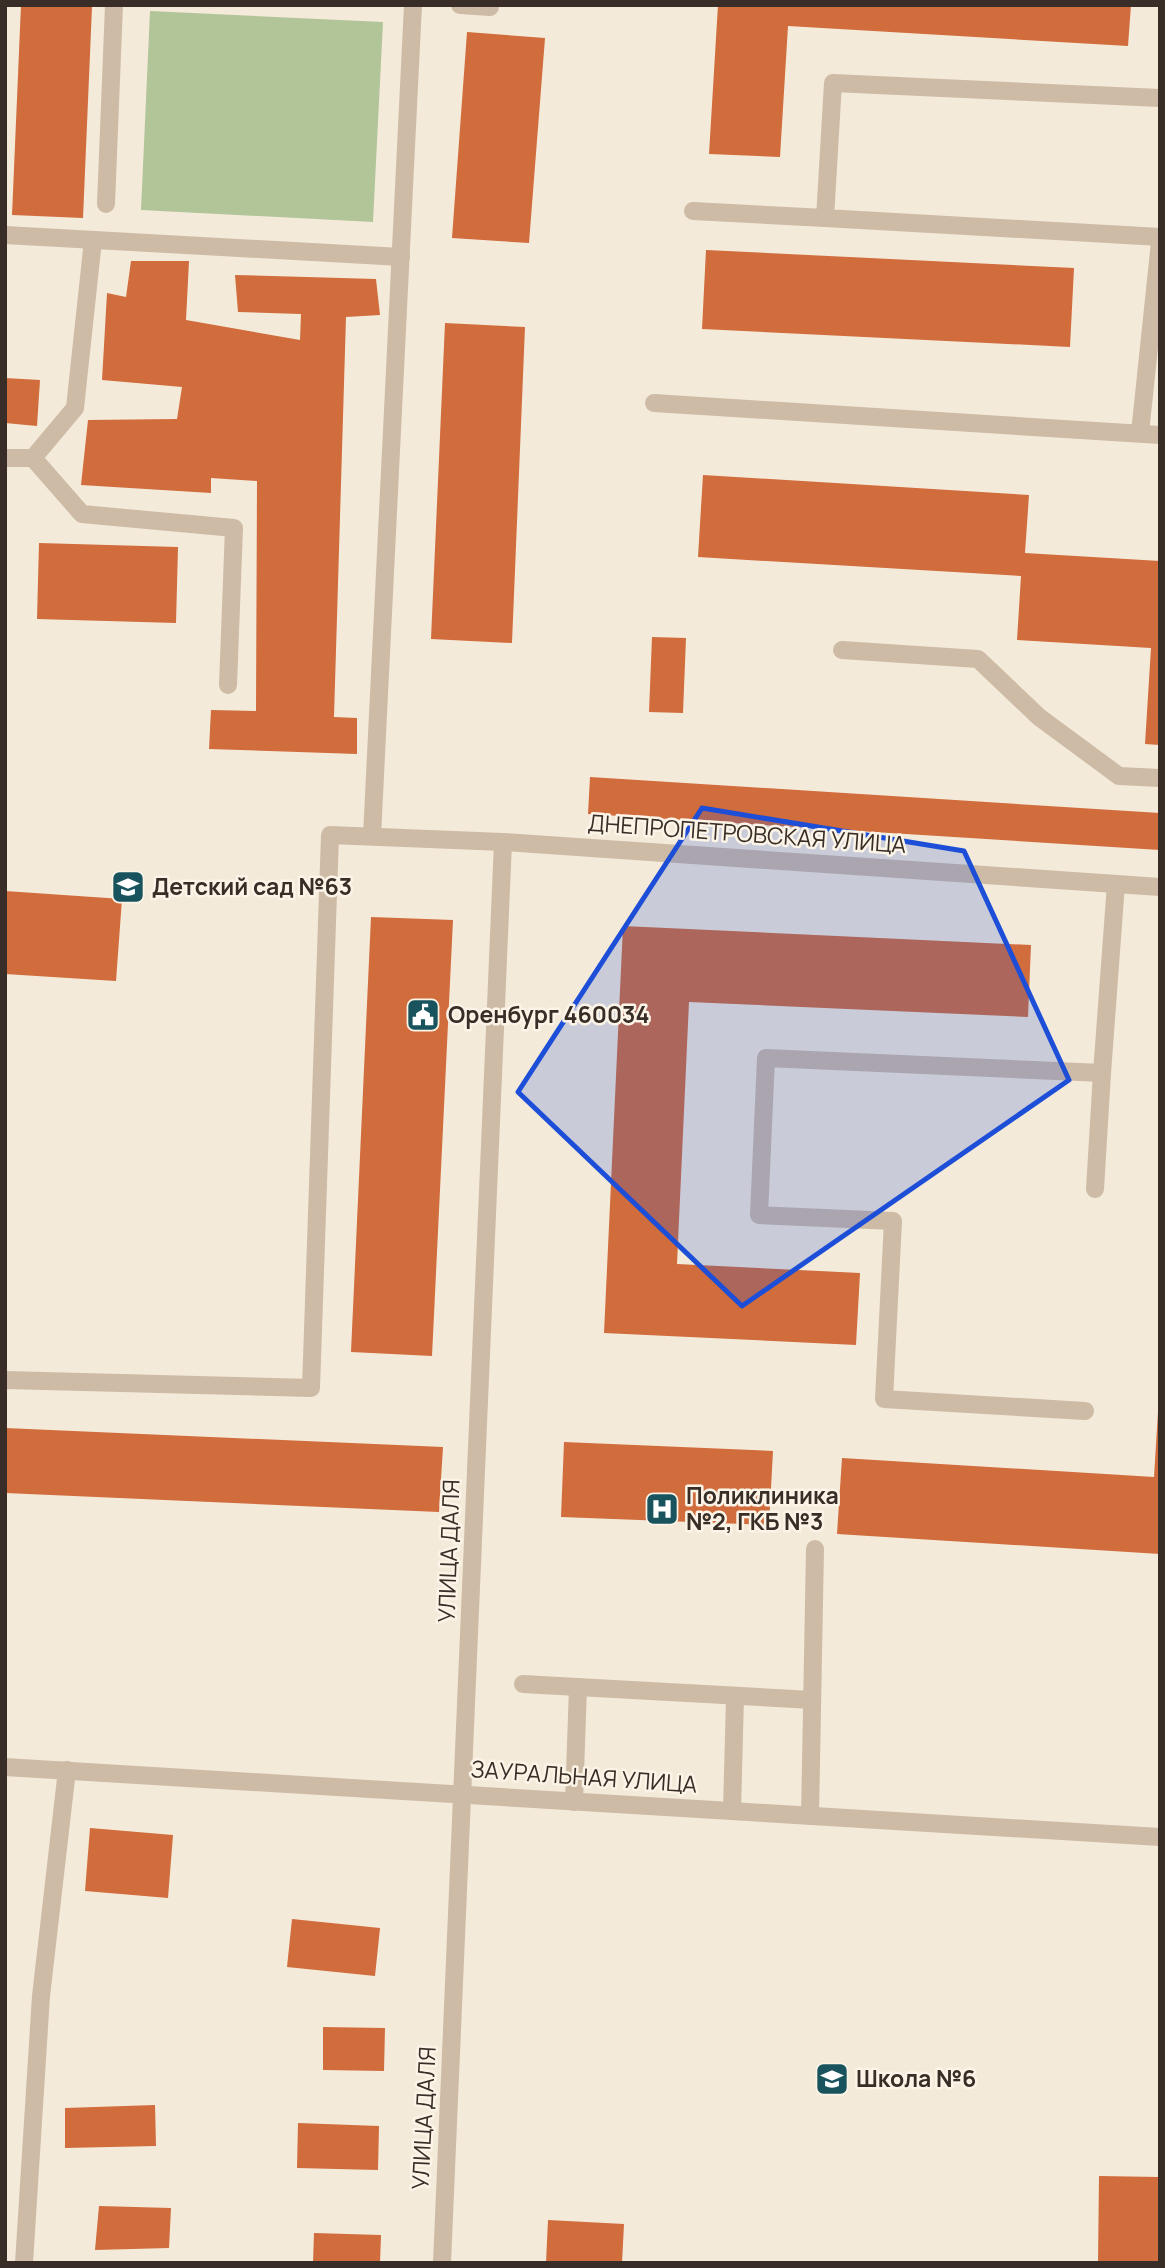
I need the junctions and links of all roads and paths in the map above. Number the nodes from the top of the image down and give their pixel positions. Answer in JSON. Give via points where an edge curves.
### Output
{"nodes":[{"id":1,"x":114,"y":5,"type":"edge"},
{"id":2,"x":413,"y":5,"type":"edge"},
{"id":3,"x":460,"y":5,"type":"edge"},
{"id":4,"x":490,"y":7,"type":"dead end"},
{"id":5,"x":1160,"y":98,"type":"edge"},
{"id":6,"x":106,"y":204,"type":"dead end"},
{"id":7,"x":693,"y":211,"type":"dead end"},
{"id":8,"x":825,"y":218,"type":"junction"},
{"id":9,"x":5,"y":234,"type":"edge"},
{"id":10,"x":1160,"y":239,"type":"edge"},
{"id":11,"x":93,"y":240,"type":"junction"},
{"id":12,"x":401,"y":257,"type":"junction"},
{"id":13,"x":654,"y":402,"type":"dead end"},
{"id":14,"x":1140,"y":433,"type":"junction"},
{"id":15,"x":1160,"y":435,"type":"edge"},
{"id":16,"x":5,"y":458,"type":"edge"},
{"id":17,"x":33,"y":458,"type":"junction"},
{"id":18,"x":842,"y":650,"type":"dead end"},
{"id":19,"x":228,"y":685,"type":"dead end"},
{"id":20,"x":1160,"y":778,"type":"edge"},
{"id":21,"x":372,"y":836,"type":"junction"},
{"id":22,"x":503,"y":842,"type":"junction"},
{"id":23,"x":1116,"y":884,"type":"junction"},
{"id":24,"x":1160,"y":887,"type":"edge"},
{"id":25,"x":1102,"y":1073,"type":"junction"},
{"id":26,"x":1095,"y":1189,"type":"dead end"},
{"id":27,"x":5,"y":1380,"type":"edge"},
{"id":28,"x":1086,"y":1411,"type":"dead end"},
{"id":29,"x":815,"y":1549,"type":"dead end"},
{"id":30,"x":523,"y":1684,"type":"dead end"},
{"id":31,"x":578,"y":1687,"type":"junction"},
{"id":32,"x":734,"y":1697,"type":"junction"},
{"id":33,"x":813,"y":1700,"type":"junction"},
{"id":34,"x":5,"y":1767,"type":"edge"},
{"id":35,"x":67,"y":1770,"type":"junction"},
{"id":36,"x":463,"y":1794,"type":"junction"},
{"id":37,"x":574,"y":1801,"type":"junction"},
{"id":38,"x":732,"y":1811,"type":"junction"},
{"id":39,"x":810,"y":1815,"type":"junction"},
{"id":40,"x":1160,"y":1837,"type":"edge"},
{"id":41,"x":24,"y":2263,"type":"edge"},
{"id":42,"x":442,"y":2263,"type":"edge"}],
"edges":[{"from":1,"to":6,"type":"street"},
{"from":2,"to":12,"type":"street"},
{"from":3,"to":4,"type":"street"},
{"from":5,"to":8,"type":"street","via":[[833,83]]},
{"from":7,"to":8,"type":"street"},
{"from":8,"to":10,"type":"street"},
{"from":9,"to":11,"type":"street"},
{"from":10,"to":14,"type":"street"},
{"from":11,"to":12,"type":"street"},
{"from":11,"to":17,"type":"street","via":[[75,408]]},
{"from":12,"to":21,"type":"street"},
{"from":13,"to":14,"type":"street"},
{"from":14,"to":15,"type":"street"},
{"from":16,"to":17,"type":"street"},
{"from":17,"to":19,"type":"street","via":[[82,514],[234,528]]},
{"from":18,"to":20,"type":"street","via":[[978,659],[1039,717],[1119,776]]},
{"from":21,"to":22,"type":"street","name":"ДНЕПРОПЕТРОВСКАЯ УЛИЦА"},
{"from":21,"to":27,"type":"street","name":"ДНЕПРОПЕТРОВСКАЯ УЛИЦА","via":[[330,835],[311,1388]]},
{"from":22,"to":23,"type":"street","name":"ДНЕПРОПЕТРОВСКАЯ УЛИЦА"},
{"from":22,"to":36,"type":"street","name":"УЛИЦА ДАЛЯ"},
{"from":23,"to":24,"type":"street","name":"ДНЕПРОПЕТРОВСКАЯ УЛИЦА"},
{"from":23,"to":25,"type":"street"},
{"from":25,"to":26,"type":"street"},
{"from":25,"to":28,"type":"street","via":[[766,1058],[765,1071],[759,1215],[893,1221],[884,1399]]},
{"from":29,"to":33,"type":"street"},
{"from":30,"to":31,"type":"street"},
{"from":31,"to":32,"type":"street"},
{"from":31,"to":37,"type":"street"},
{"from":32,"to":33,"type":"street"},
{"from":32,"to":38,"type":"street"},
{"from":33,"to":39,"type":"street"},
{"from":34,"to":35,"type":"street","name":"ЗАУРАЛЬНАЯ УЛИЦА"},
{"from":35,"to":36,"type":"street","name":"ЗАУРАЛЬНАЯ УЛИЦА"},
{"from":35,"to":41,"type":"street","via":[[41,1996]]},
{"from":36,"to":37,"type":"street","name":"ЗАУРАЛЬНАЯ УЛИЦА"},
{"from":36,"to":42,"type":"street","name":"УЛИЦА ДАЛЯ"},
{"from":37,"to":38,"type":"street","name":"ЗАУРАЛЬНАЯ УЛИЦА"},
{"from":38,"to":39,"type":"street","name":"ЗАУРАЛЬНАЯ УЛИЦА"},
{"from":39,"to":40,"type":"street","name":"ЗАУРАЛЬНАЯ УЛИЦА"}]}
